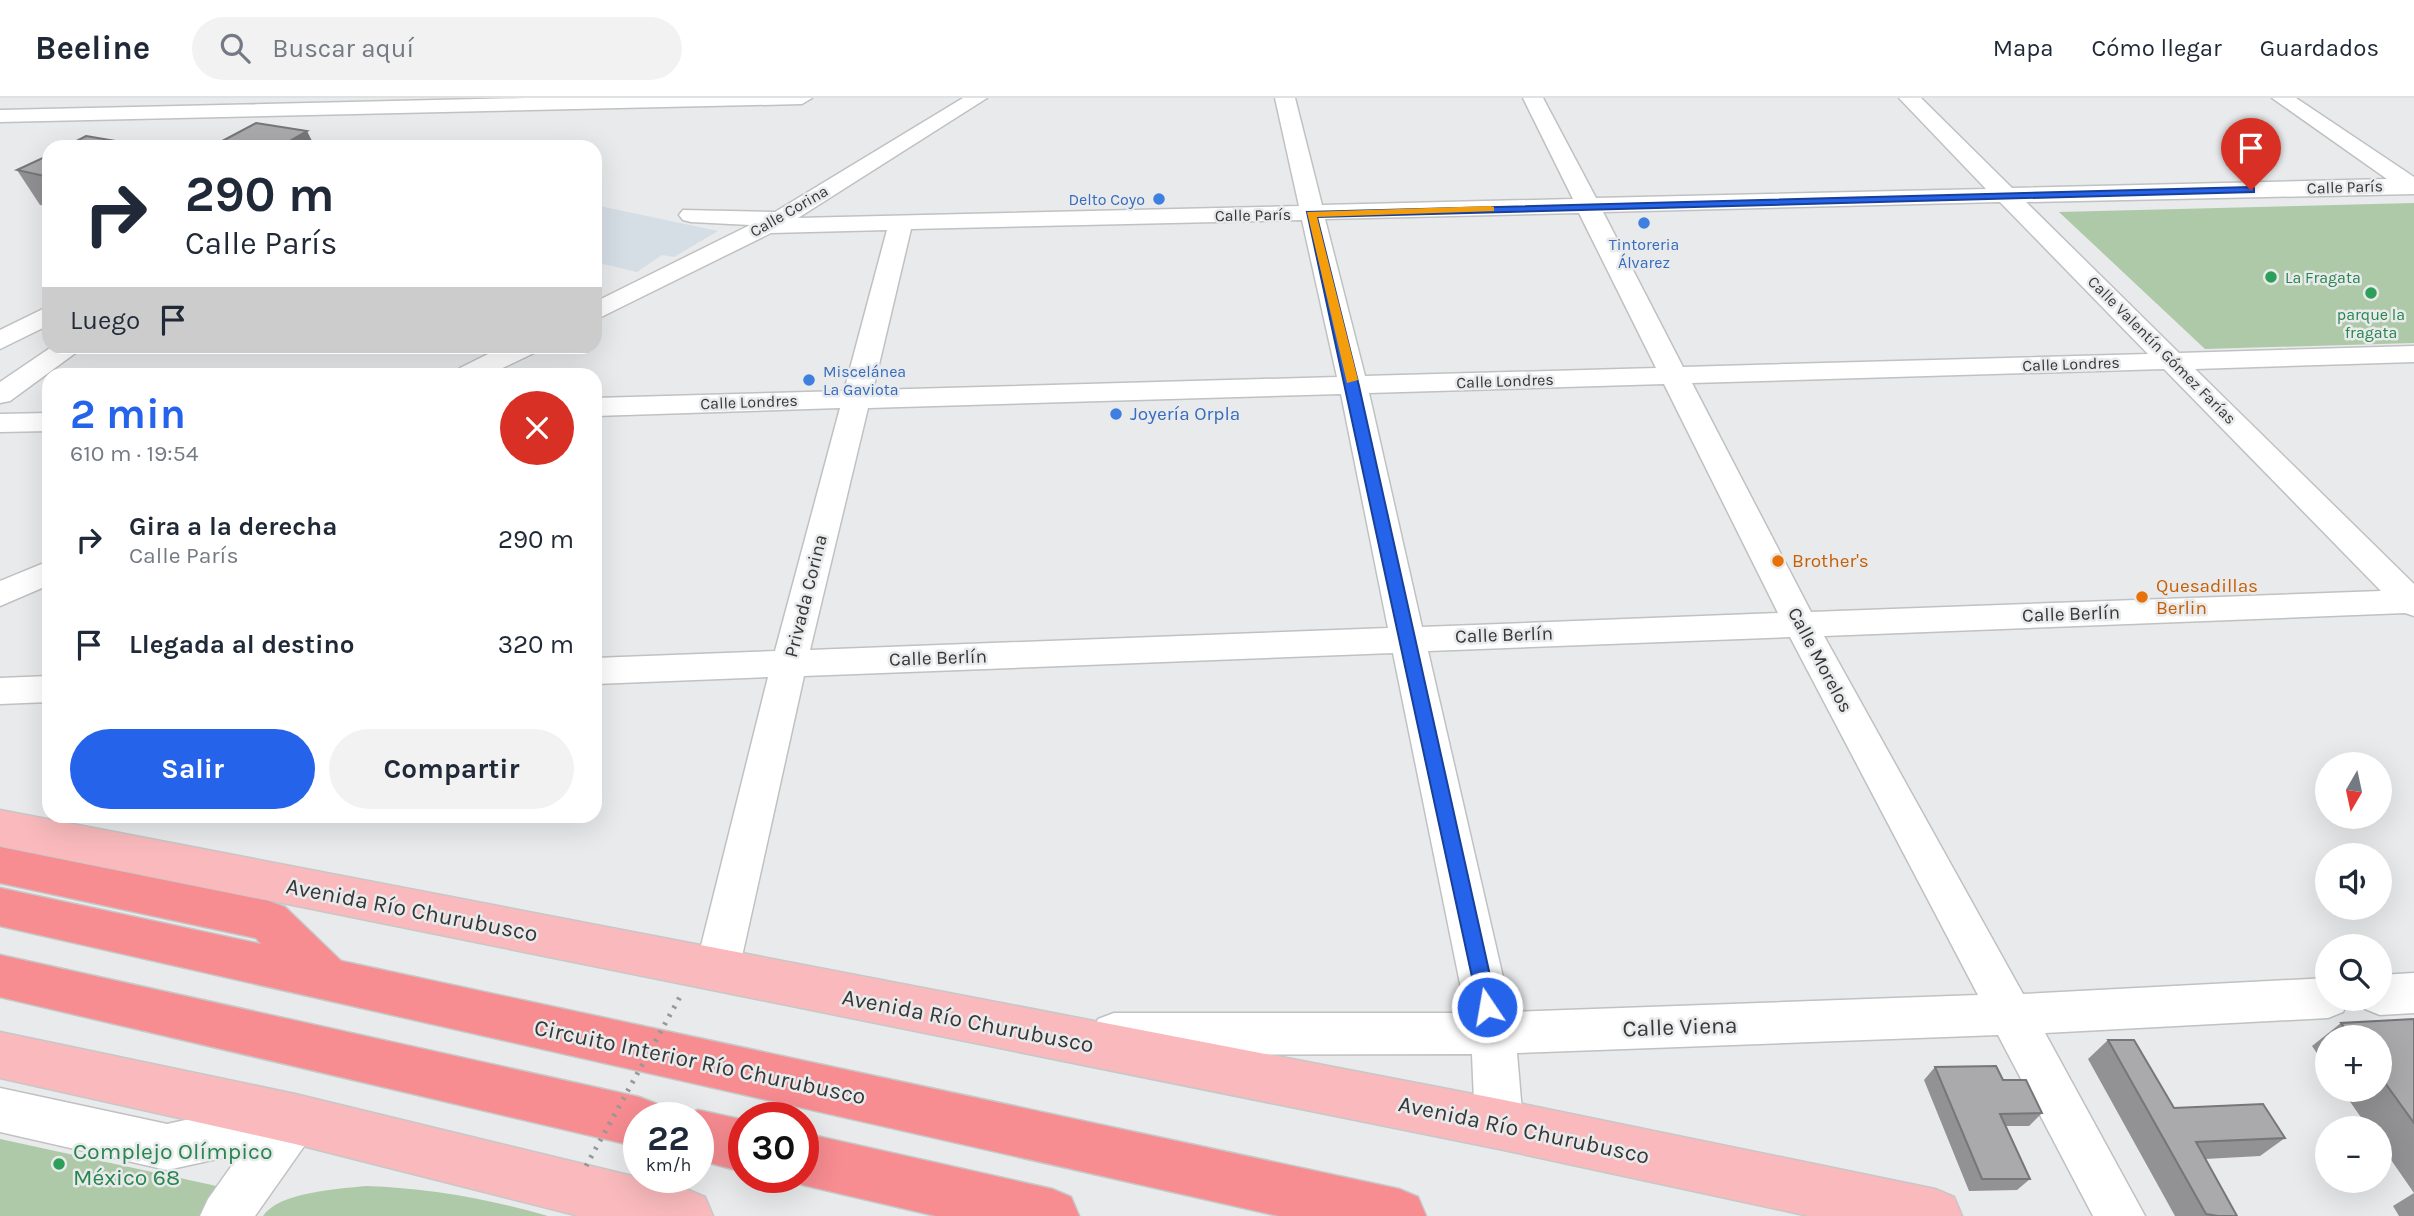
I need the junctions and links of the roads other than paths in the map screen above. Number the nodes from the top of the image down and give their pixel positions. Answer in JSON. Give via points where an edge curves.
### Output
{"nodes":[{"id":1,"x":336,"y":98,"type":"edge"},
{"id":2,"x":802,"y":98,"type":"edge"},
{"id":3,"x":977,"y":98,"type":"edge"},
{"id":4,"x":1285,"y":98,"type":"edge"},
{"id":5,"x":1534,"y":98,"type":"edge"},
{"id":6,"x":1909,"y":98,"type":"edge"},
{"id":7,"x":2282,"y":98,"type":"edge"},
{"id":8,"x":306,"y":109,"type":"junction"},
{"id":9,"x":0,"y":117,"type":"edge"},
{"id":10,"x":263,"y":130,"type":"edge"},
{"id":11,"x":2413,"y":186,"type":"edge"},
{"id":12,"x":2009,"y":197,"type":"junction"},
{"id":13,"x":1590,"y":207,"type":"junction"},
{"id":14,"x":1311,"y":214,"type":"junction"},
{"id":15,"x":691,"y":215,"type":"dead end"},
{"id":16,"x":771,"y":223,"type":"junction"},
{"id":17,"x":901,"y":223,"type":"junction"},
{"id":18,"x":602,"y":308,"type":"edge"},
{"id":19,"x":42,"y":318,"type":"edge"},
{"id":20,"x":0,"y":341,"type":"edge"},
{"id":21,"x":60,"y":354,"type":"edge"},
{"id":22,"x":510,"y":354,"type":"edge"},
{"id":23,"x":2414,"y":354,"type":"edge"},
{"id":24,"x":2173,"y":361,"type":"junction"},
{"id":25,"x":482,"y":368,"type":"edge"},
{"id":26,"x":1672,"y":376,"type":"junction"},
{"id":27,"x":1353,"y":386,"type":"junction"},
{"id":28,"x":0,"y":396,"type":"edge"},
{"id":29,"x":854,"y":399,"type":"junction"},
{"id":30,"x":602,"y":407,"type":"edge"},
{"id":31,"x":42,"y":422,"type":"edge"},
{"id":32,"x":0,"y":424,"type":"edge"},
{"id":33,"x":42,"y":575,"type":"edge"},
{"id":34,"x":0,"y":595,"type":"edge"},
{"id":35,"x":2413,"y":602,"type":"edge"},
{"id":36,"x":1800,"y":624,"type":"junction"},
{"id":37,"x":1405,"y":638,"type":"junction"},
{"id":38,"x":789,"y":664,"type":"junction"},
{"id":39,"x":602,"y":671,"type":"edge"},
{"id":40,"x":42,"y":689,"type":"edge"},
{"id":41,"x":0,"y":691,"type":"edge"},
{"id":42,"x":0,"y":828,"type":"edge"},
{"id":43,"x":0,"y":865,"type":"edge"},
{"id":44,"x":0,"y":907,"type":"edge"},
{"id":45,"x":0,"y":976,"type":"edge"},
{"id":46,"x":327,"y":979,"type":"junction"},
{"id":47,"x":699,"y":983,"type":"junction"},
{"id":48,"x":2414,"y":993,"type":"edge"},
{"id":49,"x":2392,"y":994,"type":"edge"},
{"id":50,"x":2315,"y":999,"type":"edge"},
{"id":51,"x":2013,"y":1014,"type":"junction"},
{"id":52,"x":1493,"y":1033,"type":"junction"},
{"id":53,"x":1032,"y":1034,"type":"junction"},
{"id":54,"x":0,"y":1055,"type":"edge"},
{"id":55,"x":0,"y":1110,"type":"edge"},
{"id":56,"x":623,"y":1118,"type":"edge"},
{"id":57,"x":295,"y":1119,"type":"junction"},
{"id":58,"x":1499,"y":1124,"type":"junction"},
{"id":59,"x":819,"y":1163,"type":"edge"},
{"id":60,"x":225,"y":1216,"type":"edge"},
{"id":61,"x":686,"y":1216,"type":"edge"},
{"id":62,"x":1052,"y":1216,"type":"edge"},
{"id":63,"x":1399,"y":1216,"type":"edge"},
{"id":64,"x":1935,"y":1216,"type":"edge"},
{"id":65,"x":2120,"y":1216,"type":"edge"}],
"edges":[{"from":1,"to":8,"type":"street"},
{"from":2,"to":8,"type":"street"},
{"from":3,"to":16,"type":"street","name":"Calle Corina"},
{"from":4,"to":14,"type":"street"},
{"from":5,"to":13,"type":"street","name":"Calle Morelos"},
{"from":6,"to":12,"type":"street","name":"Calle Valentín Gómez Farías"},
{"from":7,"to":11,"type":"street"},
{"from":8,"to":9,"type":"street"},
{"from":8,"to":10,"type":"street"},
{"from":11,"to":12,"type":"street","name":"Calle París"},
{"from":12,"to":13,"type":"street","name":"Calle París"},
{"from":12,"to":24,"type":"street","name":"Calle Valentín Gómez Farías"},
{"from":13,"to":14,"type":"street","name":"Calle París"},
{"from":13,"to":26,"type":"street","name":"Calle Morelos"},
{"from":14,"to":17,"type":"street","name":"Calle París"},
{"from":14,"to":27,"type":"street"},
{"from":15,"to":16,"type":"street","name":"Calle París"},
{"from":16,"to":17,"type":"street","name":"Calle París"},
{"from":16,"to":18,"type":"street","name":"Calle Corina"},
{"from":17,"to":29,"type":"street","name":"Privada Corina"},
{"from":19,"to":20,"type":"street"},
{"from":21,"to":28,"type":"street"},
{"from":22,"to":25,"type":"street"},
{"from":23,"to":24,"type":"street","name":"Calle Londres"},
{"from":24,"to":26,"type":"street","name":"Calle Londres"},
{"from":24,"to":35,"type":"street","name":"Calle Valentín Gómez Farías"},
{"from":26,"to":27,"type":"street","name":"Calle Londres"},
{"from":26,"to":36,"type":"street","name":"Calle Morelos"},
{"from":27,"to":29,"type":"street","name":"Calle Londres"},
{"from":27,"to":37,"type":"street"},
{"from":29,"to":30,"type":"street","name":"Calle Londres"},
{"from":29,"to":38,"type":"street","name":"Privada Corina"},
{"from":31,"to":32,"type":"street"},
{"from":33,"to":34,"type":"street"},
{"from":35,"to":36,"type":"street","name":"Calle Berlín"},
{"from":36,"to":37,"type":"street","name":"Calle Berlín"},
{"from":36,"to":51,"type":"street","name":"Calle Morelos"},
{"from":37,"to":38,"type":"street","name":"Calle Berlín"},
{"from":37,"to":52,"type":"street"},
{"from":38,"to":39,"type":"street","name":"Calle Berlín"},
{"from":38,"to":47,"type":"street","name":"Privada Corina"},
{"from":40,"to":41,"type":"street"},
{"from":42,"to":47,"type":"main road","name":"Avenida Río Churubusco"},
{"from":43,"to":46,"type":"highway","via":[[269,921]]},
{"from":44,"to":46,"type":"highway","name":"Circuito Interior Río Churubusco"},
{"from":45,"to":56,"type":"highway"},
{"from":46,"to":63,"type":"highway","name":"Circuito Interior Río Churubusco"},
{"from":47,"to":53,"type":"main road","name":"Avenida Río Churubusco"},
{"from":48,"to":49,"type":"street"},
{"from":50,"to":51,"type":"street","name":"Calle Viena"},
{"from":51,"to":52,"type":"street","name":"Calle Viena"},
{"from":51,"to":65,"type":"street","name":"Calle Morelos"},
{"from":52,"to":53,"type":"street","name":"Calle Viena"},
{"from":52,"to":58,"type":"street"},
{"from":53,"to":58,"type":"main road","name":"Avenida Río Churubusco"},
{"from":54,"to":57,"type":"main road"},
{"from":55,"to":57,"type":"street","via":[[167,1147]]},
{"from":57,"to":60,"type":"street"},
{"from":57,"to":61,"type":"main road"},
{"from":58,"to":64,"type":"main road","name":"Avenida Río Churubusco"},
{"from":59,"to":62,"type":"highway"}]}
